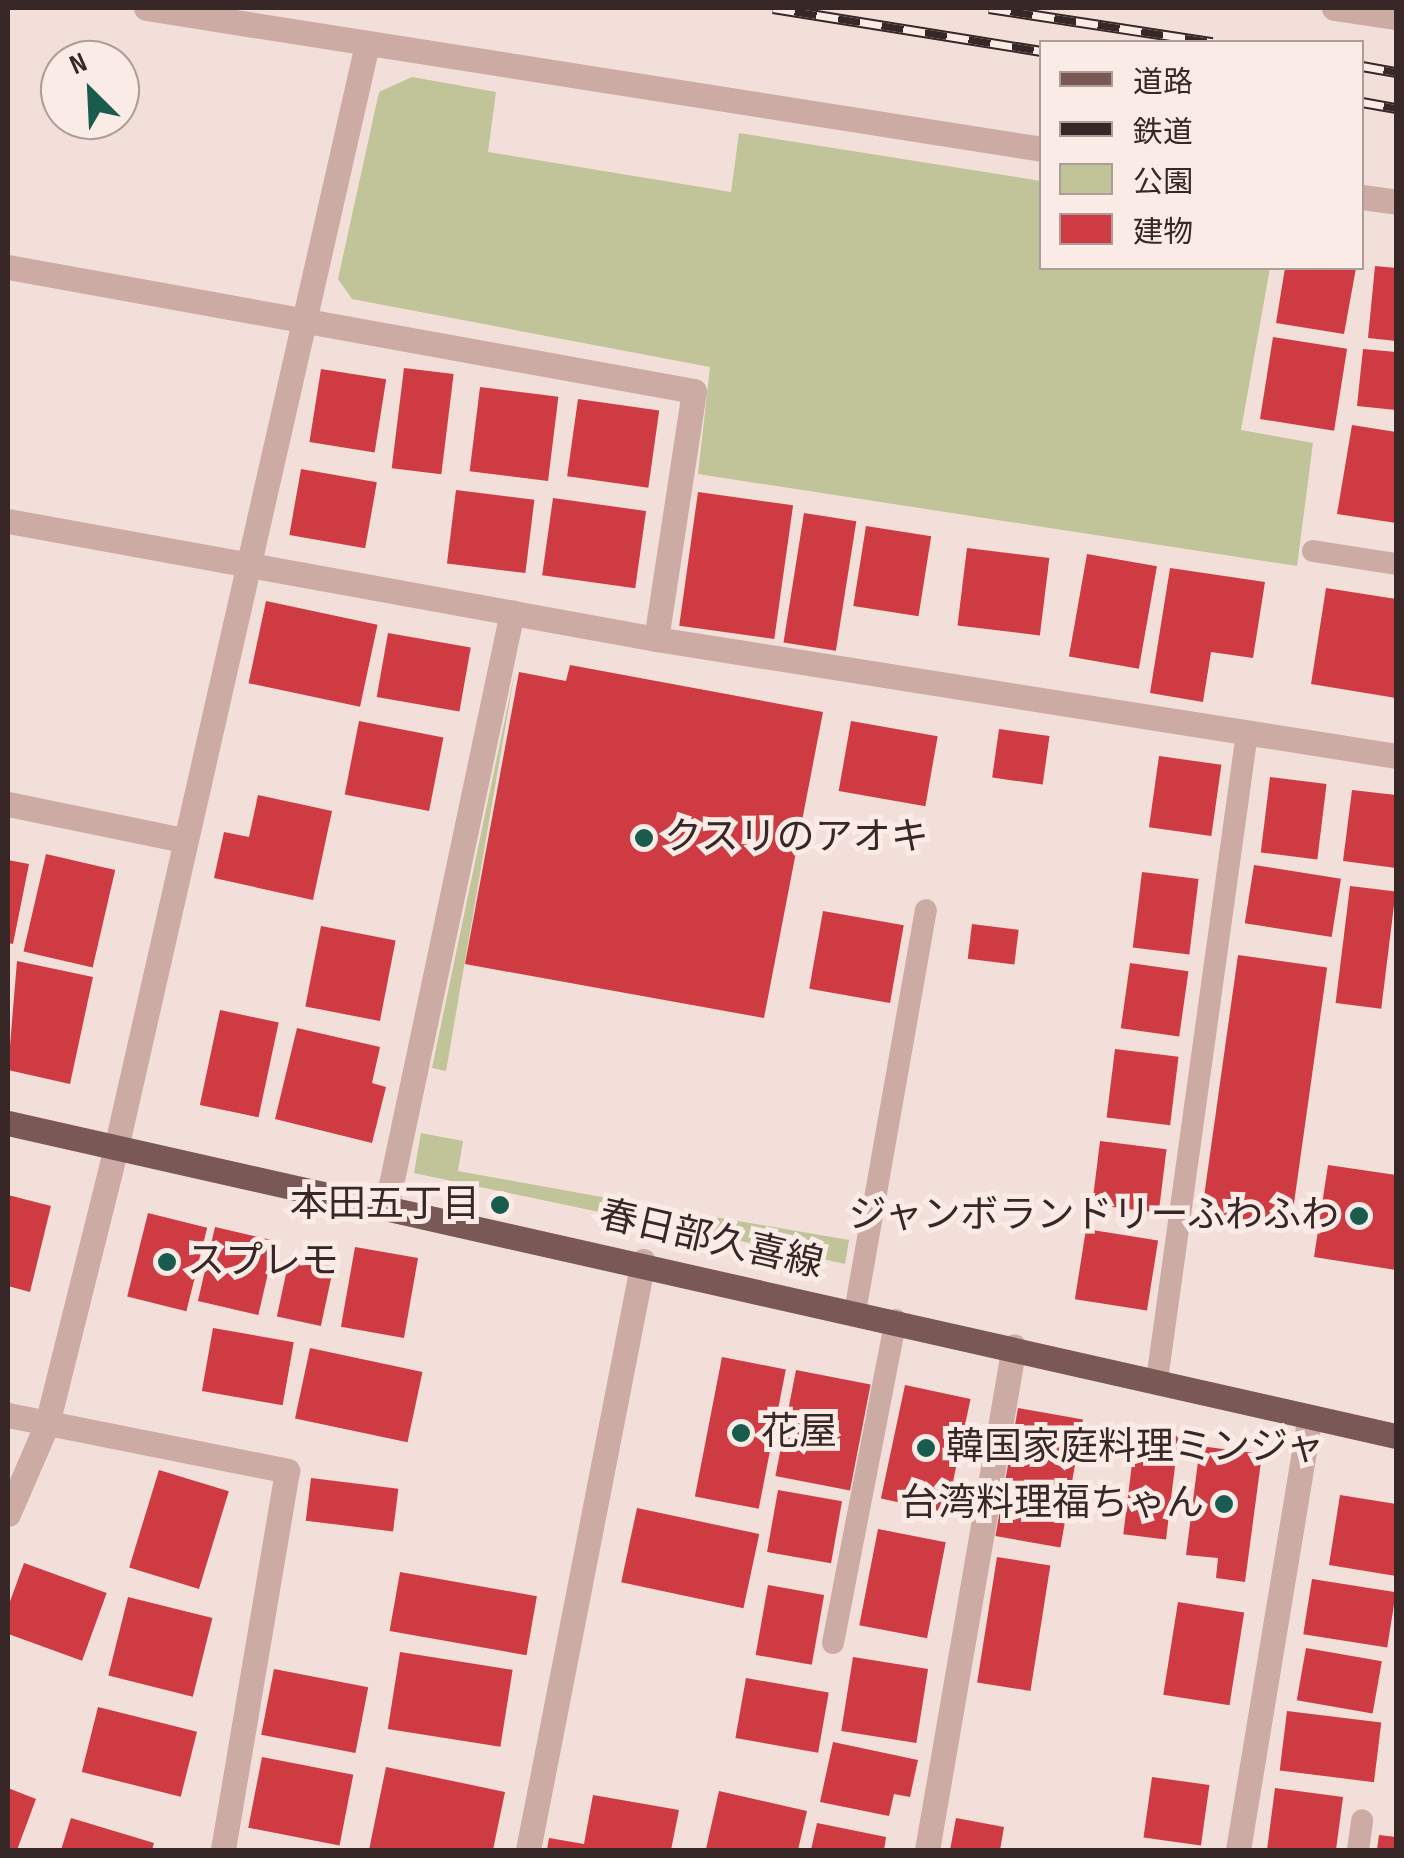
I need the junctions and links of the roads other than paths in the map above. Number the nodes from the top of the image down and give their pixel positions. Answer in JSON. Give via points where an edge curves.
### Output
{"nodes":[{"id":1,"x":146,"y":8,"type":"edge"},
{"id":2,"x":1334,"y":8,"type":"edge"},
{"id":3,"x":1396,"y":17,"type":"edge"},
{"id":4,"x":367,"y":44,"type":"junction"},
{"id":5,"x":1039,"y":150,"type":"edge"},
{"id":6,"x":1364,"y":196,"type":"edge"},
{"id":7,"x":1396,"y":202,"type":"edge"},
{"id":8,"x":8,"y":267,"type":"edge"},
{"id":9,"x":303,"y":320,"type":"junction"},
{"id":10,"x":8,"y":521,"type":"edge"},
{"id":11,"x":1312,"y":552,"type":"dead end"},
{"id":12,"x":248,"y":564,"type":"junction"},
{"id":13,"x":1396,"y":564,"type":"edge"},
{"id":14,"x":512,"y":612,"type":"junction"},
{"id":15,"x":656,"y":639,"type":"junction"},
{"id":16,"x":1247,"y":733,"type":"junction"},
{"id":17,"x":1396,"y":756,"type":"edge"},
{"id":18,"x":8,"y":804,"type":"edge"},
{"id":19,"x":184,"y":840,"type":"junction"},
{"id":20,"x":926,"y":910,"type":"dead end"},
{"id":21,"x":8,"y":1122,"type":"edge"},
{"id":22,"x":116,"y":1148,"type":"junction"},
{"id":23,"x":386,"y":1208,"type":"junction"},
{"id":24,"x":643,"y":1261,"type":"junction"},
{"id":25,"x":855,"y":1312,"type":"junction"},
{"id":26,"x":896,"y":1320,"type":"junction"},
{"id":27,"x":1014,"y":1346,"type":"junction"},
{"id":28,"x":1157,"y":1380,"type":"junction"},
{"id":29,"x":8,"y":1414,"type":"edge"},
{"id":30,"x":1310,"y":1416,"type":"junction"},
{"id":31,"x":48,"y":1424,"type":"junction"},
{"id":32,"x":1396,"y":1436,"type":"edge"},
{"id":33,"x":8,"y":1514,"type":"edge"},
{"id":34,"x":833,"y":1643,"type":"dead end"},
{"id":35,"x":1362,"y":1820,"type":"dead end"},
{"id":36,"x":223,"y":1850,"type":"edge"},
{"id":37,"x":528,"y":1850,"type":"edge"},
{"id":38,"x":926,"y":1850,"type":"edge"},
{"id":39,"x":1238,"y":1850,"type":"edge"},
{"id":40,"x":1358,"y":1850,"type":"edge"}],
"edges":[{"from":1,"to":4,"type":"street"},
{"from":2,"to":3,"type":"street"},
{"from":4,"to":5,"type":"street"},
{"from":4,"to":9,"type":"street"},
{"from":6,"to":7,"type":"street"},
{"from":8,"to":9,"type":"street"},
{"from":9,"to":12,"type":"street"},
{"from":9,"to":15,"type":"street","via":[[694,391]]},
{"from":10,"to":12,"type":"street"},
{"from":11,"to":13,"type":"lane"},
{"from":12,"to":14,"type":"street"},
{"from":12,"to":19,"type":"street"},
{"from":14,"to":15,"type":"street"},
{"from":14,"to":23,"type":"street"},
{"from":15,"to":16,"type":"street"},
{"from":16,"to":17,"type":"street"},
{"from":16,"to":28,"type":"lane"},
{"from":18,"to":19,"type":"street"},
{"from":19,"to":22,"type":"street"},
{"from":20,"to":25,"type":"lane"},
{"from":21,"to":22,"type":"main road","name":"春日部久喜線"},
{"from":22,"to":23,"type":"main road","name":"春日部久喜線"},
{"from":22,"to":31,"type":"street"},
{"from":23,"to":24,"type":"main road","name":"春日部久喜線"},
{"from":24,"to":25,"type":"main road","name":"春日部久喜線"},
{"from":24,"to":37,"type":"street"},
{"from":25,"to":26,"type":"main road","name":"春日部久喜線"},
{"from":26,"to":27,"type":"main road","name":"春日部久喜線"},
{"from":26,"to":34,"type":"lane"},
{"from":27,"to":28,"type":"main road","name":"春日部久喜線"},
{"from":27,"to":38,"type":"street"},
{"from":28,"to":30,"type":"main road","name":"春日部久喜線"},
{"from":29,"to":31,"type":"street"},
{"from":30,"to":32,"type":"main road","name":"春日部久喜線"},
{"from":30,"to":39,"type":"street"},
{"from":31,"to":33,"type":"street"},
{"from":31,"to":36,"type":"street","via":[[287,1471]]},
{"from":35,"to":40,"type":"lane"}]}
